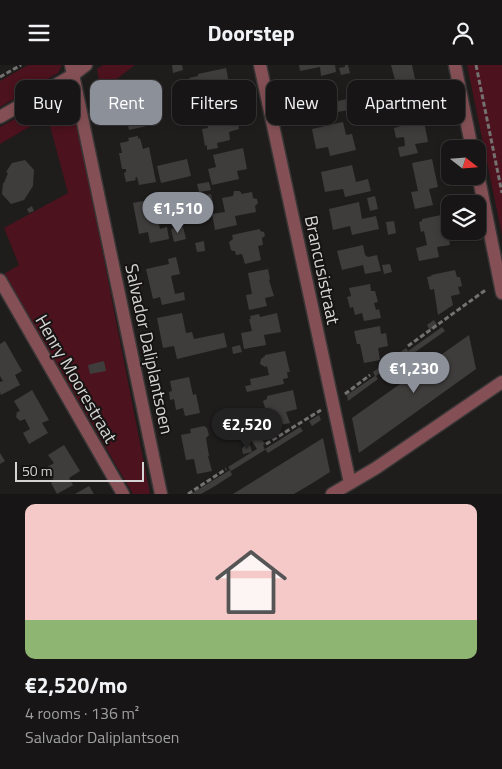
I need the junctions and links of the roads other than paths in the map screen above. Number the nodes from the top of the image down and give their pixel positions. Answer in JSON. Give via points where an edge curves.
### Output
{"nodes":[{"id":1,"x":86,"y":65,"type":"edge"},
{"id":2,"x":260,"y":65,"type":"edge"},
{"id":3,"x":455,"y":65,"type":"edge"},
{"id":4,"x":72,"y":70,"type":"edge"},
{"id":5,"x":0,"y":117,"type":"edge"},
{"id":6,"x":470,"y":140,"type":"edge"},
{"id":7,"x":480,"y":185,"type":"edge"},
{"id":8,"x":0,"y":280,"type":"edge"},
{"id":9,"x":501,"y":286,"type":"edge"},
{"id":10,"x":502,"y":382,"type":"edge"},
{"id":11,"x":350,"y":483,"type":"junction"},
{"id":12,"x":123,"y":494,"type":"edge"},
{"id":13,"x":161,"y":494,"type":"edge"},
{"id":14,"x":332,"y":494,"type":"edge"}],
"edges":[{"from":1,"to":4,"type":"street"},
{"from":2,"to":11,"type":"street","name":"Brancusistraat"},
{"from":3,"to":6,"type":"street"},
{"from":4,"to":5,"type":"street"},
{"from":4,"to":13,"type":"street","name":"Salvador Daliplantsoen"},
{"from":7,"to":9,"type":"street"},
{"from":8,"to":12,"type":"street","name":"Henry Moorestraat"},
{"from":10,"to":11,"type":"street"},
{"from":11,"to":14,"type":"street"}]}
